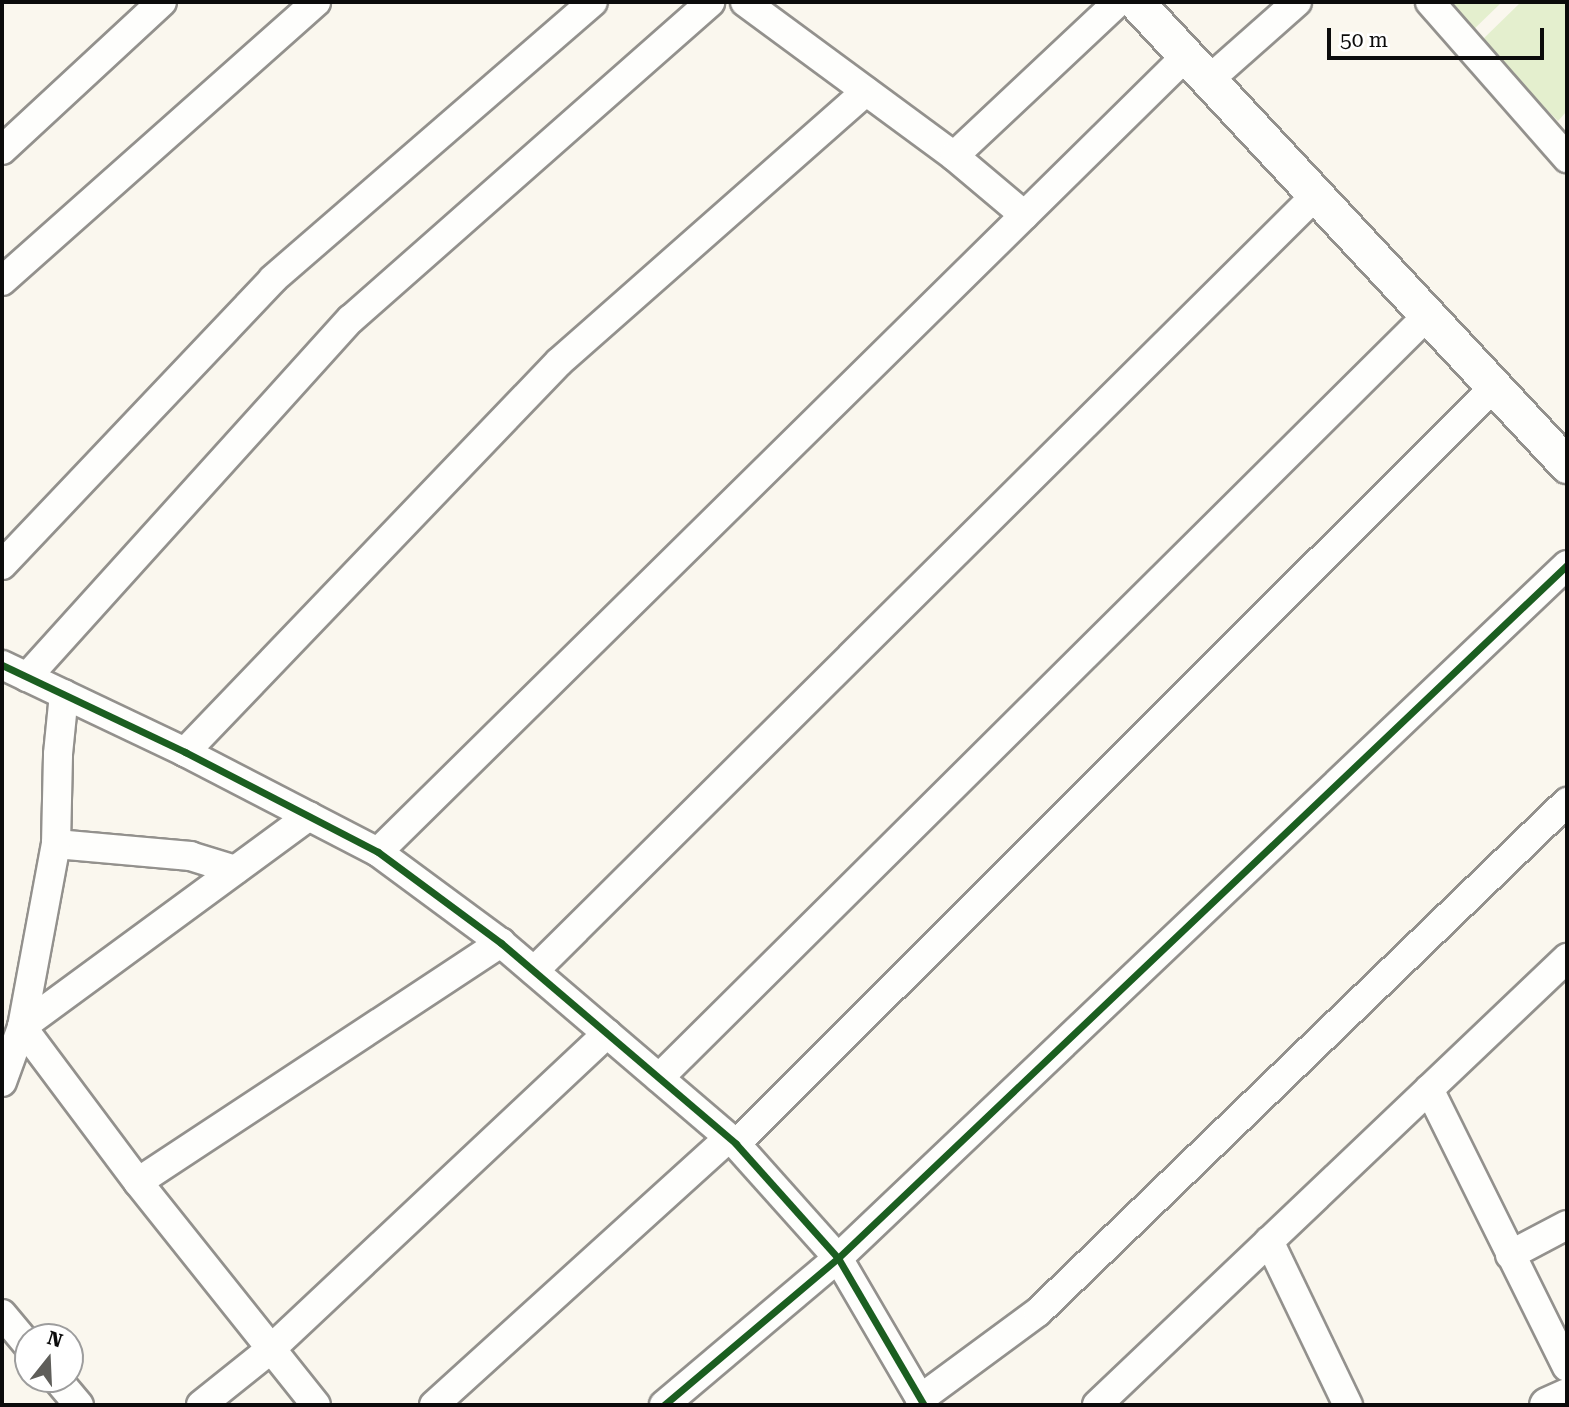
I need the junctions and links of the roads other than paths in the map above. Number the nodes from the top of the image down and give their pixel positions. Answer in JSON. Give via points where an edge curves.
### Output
{"nodes":[{"id":1,"x":162,"y":2,"type":"edge"},
{"id":2,"x":316,"y":2,"type":"edge"},
{"id":3,"x":593,"y":2,"type":"edge"},
{"id":4,"x":710,"y":2,"type":"edge"},
{"id":5,"x":745,"y":2,"type":"edge"},
{"id":6,"x":1118,"y":2,"type":"edge"},
{"id":7,"x":1136,"y":2,"type":"edge"},
{"id":8,"x":1297,"y":2,"type":"edge"},
{"id":9,"x":1430,"y":2,"type":"edge"},
{"id":10,"x":1199,"y":67,"type":"junction"},
{"id":11,"x":866,"y":92,"type":"junction"},
{"id":12,"x":2,"y":150,"type":"edge"},
{"id":13,"x":1565,"y":150,"type":"edge"},
{"id":14,"x":954,"y":156,"type":"junction"},
{"id":15,"x":1317,"y":194,"type":"junction"},
{"id":16,"x":1024,"y":215,"type":"junction"},
{"id":17,"x":2,"y":281,"type":"edge"},
{"id":18,"x":1428,"y":315,"type":"junction"},
{"id":19,"x":1494,"y":386,"type":"junction"},
{"id":20,"x":1567,"y":465,"type":"edge"},
{"id":21,"x":2,"y":565,"type":"edge"},
{"id":22,"x":1567,"y":565,"type":"edge"},
{"id":23,"x":2,"y":665,"type":"edge"},
{"id":24,"x":27,"y":677,"type":"junction"},
{"id":25,"x":64,"y":694,"type":"junction"},
{"id":26,"x":185,"y":752,"type":"junction"},
{"id":27,"x":1567,"y":802,"type":"edge"},
{"id":28,"x":309,"y":816,"type":"junction"},
{"id":29,"x":56,"y":844,"type":"junction"},
{"id":30,"x":378,"y":852,"type":"junction"},
{"id":31,"x":235,"y":870,"type":"junction"},
{"id":32,"x":501,"y":943,"type":"junction"},
{"id":33,"x":1567,"y":958,"type":"edge"},
{"id":34,"x":534,"y":971,"type":"junction"},
{"id":35,"x":22,"y":1027,"type":"junction"},
{"id":36,"x":607,"y":1034,"type":"junction"},
{"id":37,"x":659,"y":1078,"type":"junction"},
{"id":38,"x":2,"y":1082,"type":"edge"},
{"id":39,"x":1429,"y":1089,"type":"junction"},
{"id":40,"x":732,"y":1141,"type":"junction"},
{"id":41,"x":138,"y":1182,"type":"junction"},
{"id":42,"x":1567,"y":1225,"type":"edge"},
{"id":43,"x":1269,"y":1241,"type":"junction"},
{"id":44,"x":1510,"y":1255,"type":"junction"},
{"id":45,"x":838,"y":1258,"type":"junction"},
{"id":46,"x":2,"y":1314,"type":"edge"},
{"id":47,"x":14,"y":1328,"type":"edge"},
{"id":48,"x":271,"y":1349,"type":"junction"},
{"id":49,"x":1567,"y":1367,"type":"edge"},
{"id":50,"x":1567,"y":1396,"type":"edge"},
{"id":51,"x":922,"y":1402,"type":"edge"},
{"id":52,"x":201,"y":1405,"type":"edge"},
{"id":53,"x":316,"y":1405,"type":"edge"},
{"id":54,"x":434,"y":1405,"type":"edge"},
{"id":55,"x":664,"y":1405,"type":"edge"},
{"id":56,"x":1097,"y":1405,"type":"edge"},
{"id":57,"x":1348,"y":1405,"type":"edge"},
{"id":58,"x":1547,"y":1405,"type":"edge"}],
"edges":[{"from":1,"to":12,"type":"street"},
{"from":2,"to":17,"type":"street"},
{"from":3,"to":21,"type":"street","via":[[273,279]]},
{"from":4,"to":24,"type":"street","via":[[351,319]]},
{"from":5,"to":11,"type":"street"},
{"from":6,"to":14,"type":"street"},
{"from":7,"to":10,"type":"street"},
{"from":8,"to":10,"type":"street"},
{"from":9,"to":13,"type":"street"},
{"from":10,"to":15,"type":"street"},
{"from":10,"to":16,"type":"street"},
{"from":11,"to":14,"type":"street"},
{"from":11,"to":26,"type":"street","via":[[559,362]]},
{"from":14,"to":16,"type":"street"},
{"from":15,"to":18,"type":"street"},
{"from":15,"to":34,"type":"street"},
{"from":16,"to":30,"type":"street"},
{"from":18,"to":19,"type":"street"},
{"from":18,"to":37,"type":"street"},
{"from":19,"to":20,"type":"street"},
{"from":19,"to":40,"type":"street"},
{"from":22,"to":45,"type":"street"},
{"from":23,"to":24,"type":"street"},
{"from":24,"to":25,"type":"street"},
{"from":25,"to":26,"type":"street"},
{"from":25,"to":29,"type":"street"},
{"from":26,"to":28,"type":"street"},
{"from":27,"to":51,"type":"street","via":[[1038,1312]]},
{"from":28,"to":30,"type":"street"},
{"from":28,"to":31,"type":"street"},
{"from":29,"to":31,"type":"street","via":[[190,856]]},
{"from":29,"to":35,"type":"street"},
{"from":30,"to":32,"type":"street"},
{"from":31,"to":35,"type":"street"},
{"from":32,"to":34,"type":"street"},
{"from":32,"to":41,"type":"street"},
{"from":33,"to":39,"type":"street"},
{"from":34,"to":36,"type":"street"},
{"from":35,"to":38,"type":"street"},
{"from":35,"to":41,"type":"street"},
{"from":36,"to":37,"type":"street"},
{"from":36,"to":48,"type":"street"},
{"from":37,"to":40,"type":"street"},
{"from":39,"to":43,"type":"street"},
{"from":39,"to":44,"type":"street"},
{"from":40,"to":45,"type":"street"},
{"from":40,"to":54,"type":"street"},
{"from":41,"to":48,"type":"street"},
{"from":42,"to":44,"type":"street"},
{"from":43,"to":56,"type":"street"},
{"from":43,"to":57,"type":"street"},
{"from":44,"to":49,"type":"street"},
{"from":45,"to":51,"type":"street"},
{"from":45,"to":55,"type":"street"},
{"from":46,"to":47,"type":"street"},
{"from":48,"to":52,"type":"street"},
{"from":48,"to":53,"type":"street"},
{"from":50,"to":58,"type":"street"}]}
